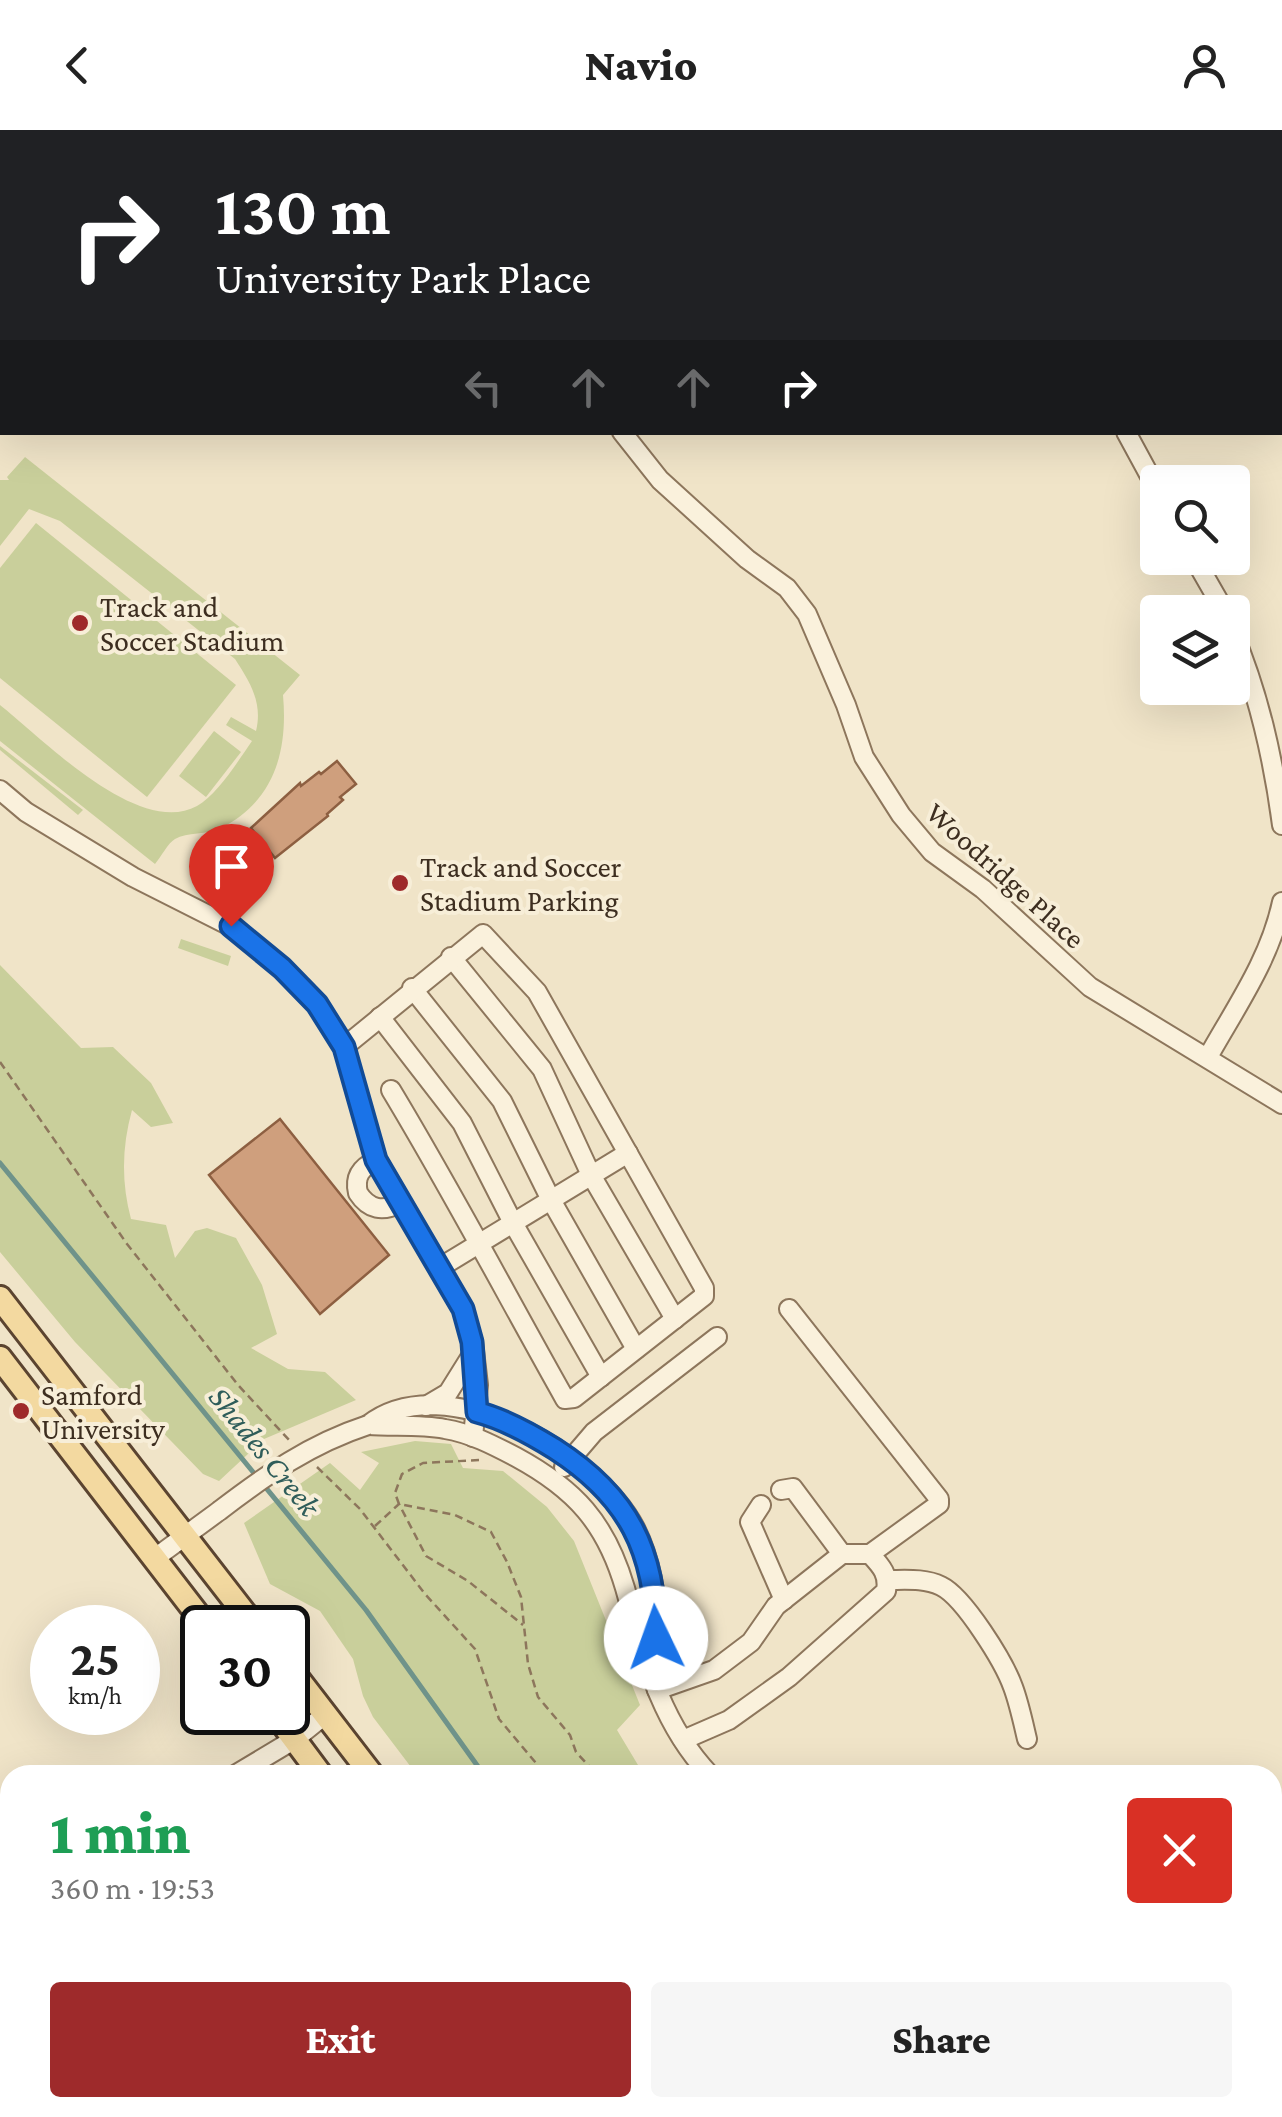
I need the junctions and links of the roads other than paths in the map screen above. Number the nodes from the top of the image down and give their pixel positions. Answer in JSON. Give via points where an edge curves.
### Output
{"nodes":[{"id":1,"x":624,"y":435,"type":"edge"},
{"id":2,"x":1128,"y":435,"type":"edge"},
{"id":3,"x":1144,"y":465,"type":"edge"},
{"id":4,"x":1250,"y":672,"type":"edge"},
{"id":5,"x":0,"y":790,"type":"edge"},
{"id":6,"x":1282,"y":825,"type":"edge"},
{"id":7,"x":1282,"y":902,"type":"edge"},
{"id":8,"x":451,"y":957,"type":"junction"},
{"id":9,"x":412,"y":988,"type":"junction"},
{"id":10,"x":380,"y":1017,"type":"junction"},
{"id":11,"x":344,"y":1047,"type":"junction"},
{"id":12,"x":1208,"y":1057,"type":"junction"},
{"id":13,"x":391,"y":1090,"type":"dead end"},
{"id":14,"x":1282,"y":1104,"type":"edge"},
{"id":15,"x":628,"y":1152,"type":"junction"},
{"id":16,"x":376,"y":1160,"type":"junction"},
{"id":17,"x":591,"y":1175,"type":"junction"},
{"id":18,"x":550,"y":1200,"type":"junction"},
{"id":19,"x":400,"y":1203,"type":"junction"},
{"id":20,"x":512,"y":1223,"type":"junction"},
{"id":21,"x":478,"y":1244,"type":"junction"},
{"id":22,"x":438,"y":1268,"type":"junction"},
{"id":23,"x":0,"y":1298,"type":"edge"},
{"id":24,"x":790,"y":1309,"type":"dead end"},
{"id":25,"x":674,"y":1319,"type":"junction"},
{"id":26,"x":717,"y":1336,"type":"dead end"},
{"id":27,"x":636,"y":1349,"type":"junction"},
{"id":28,"x":474,"y":1352,"type":"junction"},
{"id":29,"x":0,"y":1358,"type":"edge"},
{"id":30,"x":601,"y":1376,"type":"junction"},
{"id":31,"x":426,"y":1406,"type":"junction"},
{"id":32,"x":477,"y":1412,"type":"junction"},
{"id":33,"x":368,"y":1425,"type":"junction"},
{"id":34,"x":478,"y":1439,"type":"junction"},
{"id":35,"x":570,"y":1458,"type":"junction"},
{"id":36,"x":555,"y":1480,"type":"junction"},
{"id":37,"x":782,"y":1490,"type":"dead end"},
{"id":38,"x":761,"y":1505,"type":"dead end"},
{"id":39,"x":184,"y":1537,"type":"junction"},
{"id":40,"x":842,"y":1554,"type":"junction"},
{"id":41,"x":870,"y":1554,"type":"junction"},
{"id":42,"x":155,"y":1558,"type":"junction"},
{"id":43,"x":888,"y":1580,"type":"junction"},
{"id":44,"x":653,"y":1584,"type":"junction"},
{"id":45,"x":627,"y":1594,"type":"junction"},
{"id":46,"x":784,"y":1600,"type":"junction"},
{"id":47,"x":191,"y":1605,"type":"edge"},
{"id":48,"x":238,"y":1605,"type":"edge"},
{"id":49,"x":656,"y":1685,"type":"junction"},
{"id":50,"x":310,"y":1694,"type":"edge"},
{"id":51,"x":326,"y":1714,"type":"junction"},
{"id":52,"x":291,"y":1735,"type":"edge"},
{"id":53,"x":294,"y":1739,"type":"junction"},
{"id":54,"x":1027,"y":1739,"type":"dead end"},
{"id":55,"x":683,"y":1740,"type":"junction"},
{"id":56,"x":252,"y":1765,"type":"edge"},
{"id":57,"x":314,"y":1765,"type":"edge"},
{"id":58,"x":364,"y":1765,"type":"edge"},
{"id":59,"x":702,"y":1765,"type":"edge"}],
"edges":[{"from":1,"to":12,"type":"street","name":"Woodridge Place","via":[[660,480],[787,588],[806,614],[864,757],[914,832],[1090,986]]},
{"from":2,"to":3,"type":"street"},
{"from":4,"to":6,"type":"street"},
{"from":5,"to":11,"type":"street","via":[[133,878],[234,928],[317,1004]]},
{"from":7,"to":12,"type":"street","via":[[1261,964]]},
{"from":8,"to":9,"type":"street"},
{"from":8,"to":15,"type":"street","via":[[482,934],[537,992]]},
{"from":8,"to":17,"type":"street","via":[[542,1068]]},
{"from":9,"to":10,"type":"street"},
{"from":9,"to":18,"type":"street","via":[[502,1101]]},
{"from":10,"to":11,"type":"street"},
{"from":10,"to":20,"type":"street","via":[[462,1122]]},
{"from":11,"to":16,"type":"street"},
{"from":12,"to":14,"type":"street","name":"Woodridge Place"},
{"from":13,"to":21,"type":"street"},
{"from":15,"to":17,"type":"street"},
{"from":15,"to":25,"type":"street","via":[[704,1288],[704,1296]]},
{"from":16,"to":19,"type":"street"},
{"from":16,"to":19,"type":"street","via":[[359,1173],[358,1194],[376,1208]]},
{"from":17,"to":18,"type":"street"},
{"from":17,"to":25,"type":"street"},
{"from":18,"to":20,"type":"street"},
{"from":18,"to":27,"type":"street"},
{"from":19,"to":22,"type":"street"},
{"from":20,"to":21,"type":"street"},
{"from":20,"to":30,"type":"street"},
{"from":21,"to":22,"type":"street"},
{"from":21,"to":30,"type":"street","via":[[565,1398]]},
{"from":22,"to":28,"type":"street","via":[[463,1309]]},
{"from":23,"to":39,"type":"main road"},
{"from":24,"to":41,"type":"street","via":[[940,1499]]},
{"from":25,"to":27,"type":"street"},
{"from":26,"to":35,"type":"street"},
{"from":27,"to":30,"type":"street"},
{"from":28,"to":31,"type":"street","via":[[448,1392]]},
{"from":28,"to":32,"type":"street"},
{"from":29,"to":42,"type":"main road"},
{"from":31,"to":32,"type":"street"},
{"from":31,"to":33,"type":"street","via":[[387,1413]]},
{"from":32,"to":34,"type":"street"},
{"from":32,"to":35,"type":"street"},
{"from":33,"to":34,"type":"street","via":[[445,1429]]},
{"from":33,"to":39,"type":"street","bridge":true,"via":[[282,1464]]},
{"from":34,"to":36,"type":"street"},
{"from":35,"to":36,"type":"street"},
{"from":35,"to":44,"type":"street","via":[[634,1526]]},
{"from":36,"to":45,"type":"street","via":[[597,1522]]},
{"from":37,"to":40,"type":"street","via":[[793,1488]]},
{"from":38,"to":46,"type":"street","via":[[750,1522]]},
{"from":39,"to":42,"type":"street"},
{"from":39,"to":48,"type":"main road"},
{"from":40,"to":41,"type":"street"},
{"from":40,"to":46,"type":"street"},
{"from":41,"to":43,"type":"street"},
{"from":42,"to":47,"type":"main road"},
{"from":43,"to":54,"type":"street","via":[[943,1586],[954,1596],[1012,1683]]},
{"from":43,"to":55,"type":"street","via":[[886,1591],[789,1677],[729,1720]]},
{"from":44,"to":45,"type":"street"},
{"from":44,"to":49,"type":"street"},
{"from":45,"to":49,"type":"street"},
{"from":46,"to":49,"type":"street","via":[[752,1642],[714,1670]]},
{"from":49,"to":55,"type":"street"},
{"from":50,"to":51,"type":"main road"},
{"from":51,"to":53,"type":"street"},
{"from":51,"to":58,"type":"main road"},
{"from":52,"to":53,"type":"main road"},
{"from":53,"to":56,"type":"street"},
{"from":53,"to":57,"type":"main road"},
{"from":55,"to":59,"type":"street"}]}
